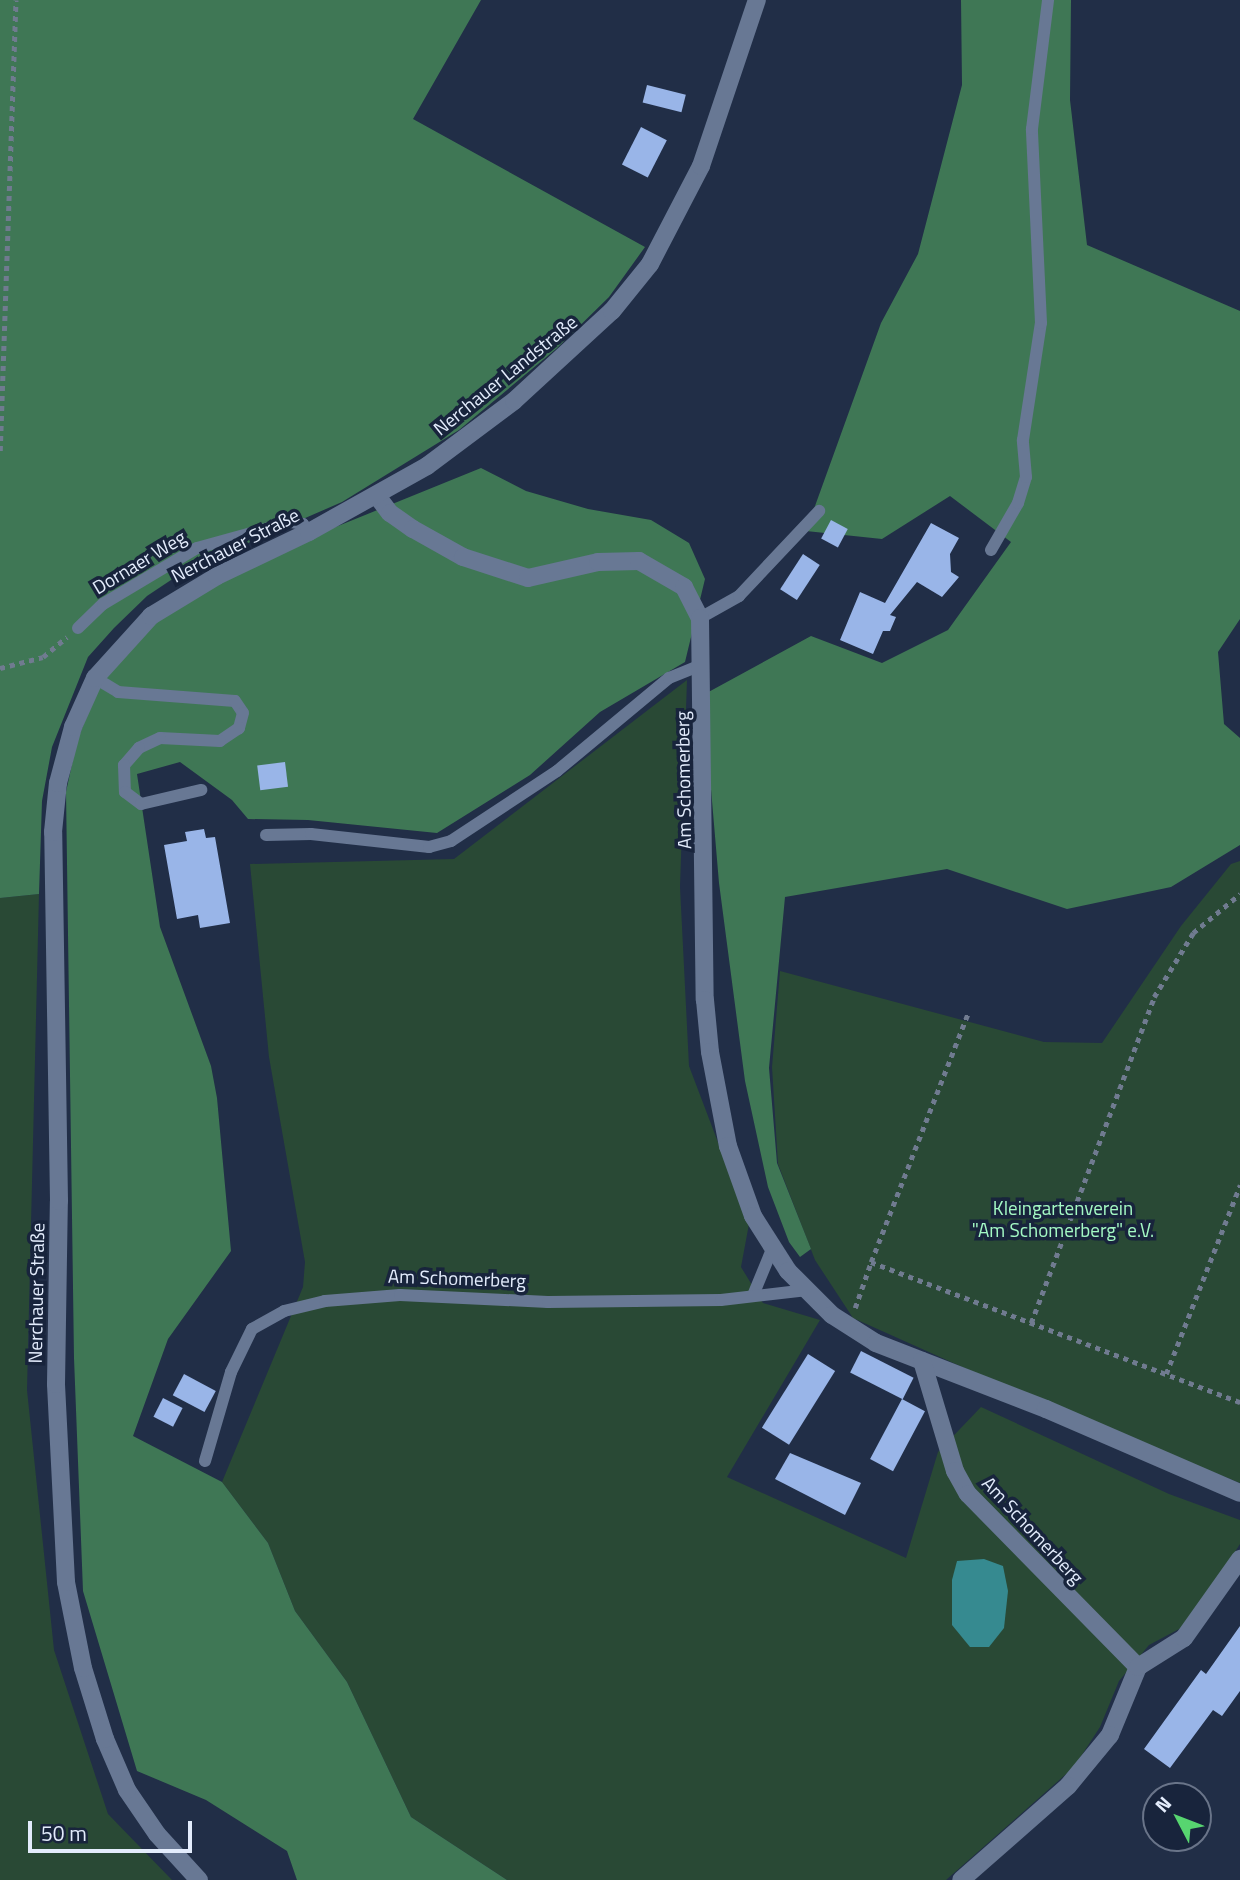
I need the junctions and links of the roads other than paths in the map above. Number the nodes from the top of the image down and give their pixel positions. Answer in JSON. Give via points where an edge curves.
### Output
{"nodes":[{"id":1,"x":757,"y":0,"type":"edge"},
{"id":2,"x":1048,"y":0,"type":"edge"},
{"id":3,"x":377,"y":496,"type":"junction"},
{"id":4,"x":819,"y":511,"type":"dead end"},
{"id":5,"x":309,"y":532,"type":"junction"},
{"id":6,"x":991,"y":550,"type":"dead end"},
{"id":7,"x":700,"y":618,"type":"junction"},
{"id":8,"x":78,"y":628,"type":"road end"},
{"id":9,"x":701,"y":665,"type":"junction"},
{"id":10,"x":95,"y":678,"type":"junction"},
{"id":11,"x":201,"y":790,"type":"dead end"},
{"id":12,"x":266,"y":835,"type":"dead end"},
{"id":13,"x":773,"y":1247,"type":"junction"},
{"id":14,"x":807,"y":1290,"type":"junction"},
{"id":15,"x":754,"y":1293,"type":"junction"},
{"id":16,"x":922,"y":1361,"type":"junction"},
{"id":17,"x":205,"y":1461,"type":"dead end"},
{"id":18,"x":1240,"y":1493,"type":"edge"},
{"id":19,"x":1240,"y":1559,"type":"edge"},
{"id":20,"x":1138,"y":1667,"type":"junction"},
{"id":21,"x":199,"y":1880,"type":"edge"},
{"id":22,"x":961,"y":1880,"type":"edge"}],
"edges":[{"from":1,"to":3,"type":"street","name":"Nerchauer Landstraße","via":[[701,166],[666,239],[633,288],[590,334],[514,401],[427,466]]},
{"from":2,"to":6,"type":"lane","via":[[1032,129],[1042,252],[1041,323],[1023,440],[1026,477],[1018,503]]},
{"from":3,"to":5,"type":"street","name":"Nerchauer Straße"},
{"from":3,"to":7,"type":"street","name":"Am Schomerberg","via":[[390,513],[413,529],[463,556],[528,578],[598,562],[639,561],[684,587]]},
{"from":4,"to":7,"type":"lane","via":[[739,596]]},
{"from":5,"to":8,"type":"lane","name":"Dornaer Weg","via":[[303,524],[291,522],[197,548],[112,597]]},
{"from":5,"to":10,"type":"street","name":"Nerchauer Straße","via":[[172,600],[130,636]]},
{"from":7,"to":9,"type":"street","name":"Am Schomerberg"},
{"from":9,"to":12,"type":"lane","name":"Am Schomerberg","via":[[669,678],[557,771],[451,841],[429,847],[312,834]]},
{"from":9,"to":13,"type":"street","name":"Am Schomerberg","via":[[705,1000],[710,1052],[728,1146],[753,1216]]},
{"from":10,"to":11,"type":"lane","via":[[118,692],[235,701],[243,713],[239,728],[220,741],[160,738],[139,748],[124,765],[125,792],[141,804]]},
{"from":10,"to":21,"type":"street","name":"Nerchauer Straße","via":[[73,727],[58,783],[53,832],[59,1201],[56,1384],[66,1582],[86,1680],[116,1764],[157,1834]]},
{"from":13,"to":14,"type":"street","name":"Am Schomerberg"},
{"from":13,"to":15,"type":"lane"},
{"from":14,"to":15,"type":"lane","name":"Am Schomerberg"},
{"from":14,"to":16,"type":"street","name":"Am Schomerberg","via":[[877,1343]]},
{"from":15,"to":17,"type":"lane","name":"Am Schomerberg","via":[[721,1300],[548,1302],[400,1295],[325,1301],[284,1311],[252,1329],[231,1371]]},
{"from":16,"to":18,"type":"street","name":"Am Schomerberg"},
{"from":16,"to":20,"type":"street","name":"Am Schomerberg","via":[[955,1471],[968,1494]]},
{"from":19,"to":20,"type":"street","via":[[1184,1638]]},
{"from":20,"to":22,"type":"street","via":[[1110,1735],[1068,1786]]}]}
